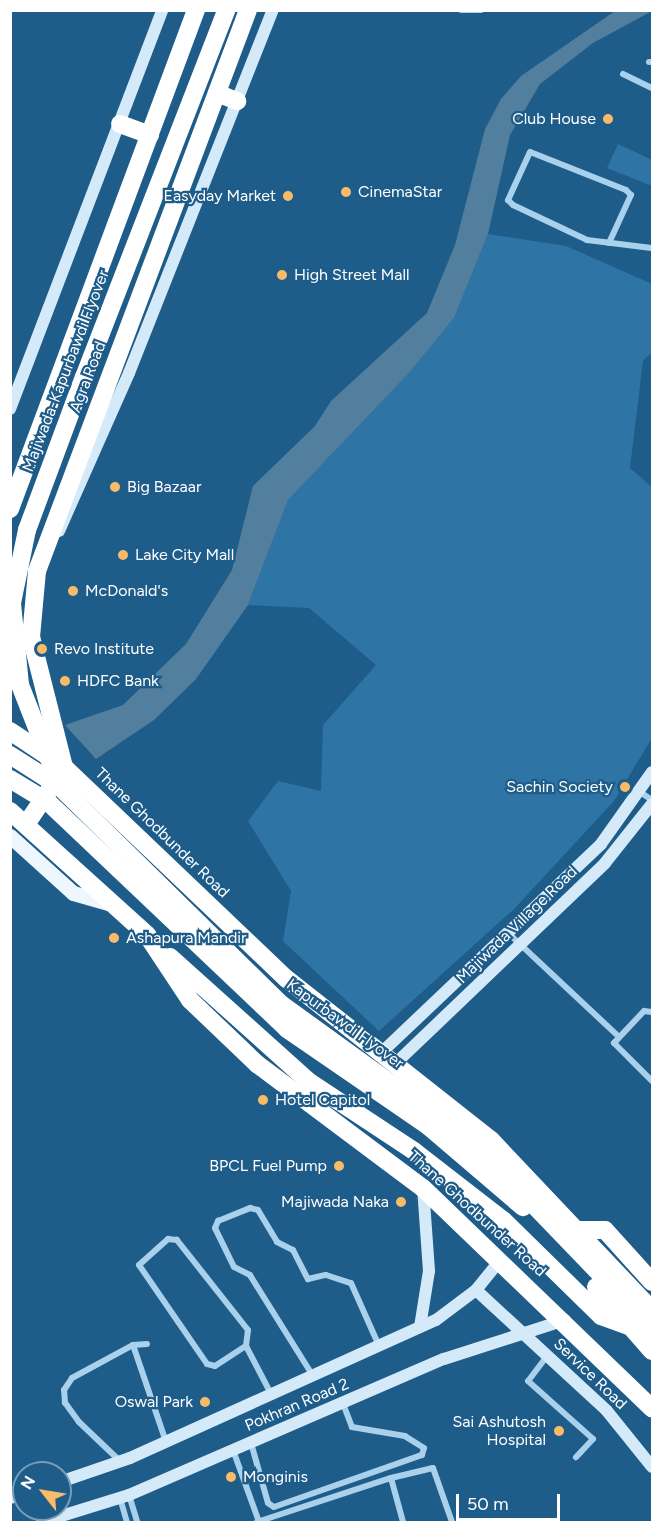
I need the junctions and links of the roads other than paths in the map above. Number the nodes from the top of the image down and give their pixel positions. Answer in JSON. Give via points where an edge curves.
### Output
{"nodes":[{"id":1,"x":162,"y":10,"type":"edge"},
{"id":2,"x":196,"y":10,"type":"edge"},
{"id":3,"x":226,"y":10,"type":"edge"},
{"id":4,"x":248,"y":10,"type":"edge"},
{"id":5,"x":273,"y":10,"type":"edge"},
{"id":6,"x":461,"y":10,"type":"edge"},
{"id":7,"x":481,"y":10,"type":"edge"},
{"id":8,"x":623,"y":74,"type":"dead end"},
{"id":9,"x":652,"y":88,"type":"edge"},
{"id":10,"x":217,"y":93,"type":"junction"},
{"id":11,"x":237,"y":101,"type":"junction"},
{"id":12,"x":120,"y":123,"type":"junction"},
{"id":13,"x":150,"y":135,"type":"junction"},
{"id":14,"x":609,"y":243,"type":"junction"},
{"id":15,"x":652,"y":248,"type":"edge"},
{"id":16,"x":10,"y":409,"type":"edge"},
{"id":17,"x":10,"y":509,"type":"edge"},
{"id":18,"x":37,"y":571,"type":"junction"},
{"id":19,"x":10,"y":731,"type":"edge"},
{"id":20,"x":10,"y":755,"type":"edge"},
{"id":21,"x":64,"y":767,"type":"junction"},
{"id":22,"x":652,"y":772,"type":"edge"},
{"id":23,"x":10,"y":779,"type":"edge"},
{"id":24,"x":60,"y":787,"type":"junction"},
{"id":25,"x":640,"y":792,"type":"junction"},
{"id":26,"x":652,"y":802,"type":"edge"},
{"id":27,"x":10,"y":811,"type":"edge"},
{"id":28,"x":27,"y":823,"type":"junction"},
{"id":29,"x":125,"y":825,"type":"junction"},
{"id":30,"x":10,"y":836,"type":"edge"},
{"id":31,"x":606,"y":838,"type":"junction"},
{"id":32,"x":617,"y":848,"type":"junction"},
{"id":33,"x":82,"y":874,"type":"junction"},
{"id":34,"x":116,"y":904,"type":"junction"},
{"id":35,"x":508,"y":933,"type":"junction"},
{"id":36,"x":147,"y":935,"type":"junction"},
{"id":37,"x":520,"y":944,"type":"junction"},
{"id":38,"x":652,"y":1012,"type":"edge"},
{"id":39,"x":616,"y":1035,"type":"junction"},
{"id":40,"x":389,"y":1057,"type":"junction"},
{"id":41,"x":652,"y":1081,"type":"edge"},
{"id":42,"x":423,"y":1188,"type":"junction"},
{"id":43,"x":581,"y":1230,"type":"junction"},
{"id":44,"x":500,"y":1260,"type":"junction"},
{"id":45,"x":652,"y":1282,"type":"edge"},
{"id":46,"x":476,"y":1290,"type":"junction"},
{"id":47,"x":652,"y":1310,"type":"edge"},
{"id":48,"x":565,"y":1320,"type":"junction"},
{"id":49,"x":632,"y":1327,"type":"junction"},
{"id":50,"x":420,"y":1328,"type":"junction"},
{"id":51,"x":652,"y":1328,"type":"edge"},
{"id":52,"x":526,"y":1335,"type":"junction"},
{"id":53,"x":147,"y":1344,"type":"dead end"},
{"id":54,"x":133,"y":1345,"type":"junction"},
{"id":55,"x":246,"y":1346,"type":"junction"},
{"id":56,"x":379,"y":1347,"type":"junction"},
{"id":57,"x":652,"y":1351,"type":"edge"},
{"id":58,"x":548,"y":1355,"type":"junction"},
{"id":59,"x":313,"y":1377,"type":"junction"},
{"id":60,"x":270,"y":1392,"type":"junction"},
{"id":61,"x":343,"y":1403,"type":"junction"},
{"id":62,"x":652,"y":1408,"type":"edge"},
{"id":63,"x":166,"y":1442,"type":"junction"},
{"id":64,"x":251,"y":1443,"type":"junction"},
{"id":65,"x":233,"y":1450,"type":"junction"},
{"id":66,"x":576,"y":1457,"type":"dead end"},
{"id":67,"x":121,"y":1462,"type":"junction"},
{"id":68,"x":652,"y":1467,"type":"edge"},
{"id":69,"x":72,"y":1478,"type":"edge"},
{"id":70,"x":392,"y":1478,"type":"junction"},
{"id":71,"x":124,"y":1496,"type":"junction"},
{"id":72,"x":42,"y":1522,"type":"edge"},
{"id":73,"x":127,"y":1522,"type":"edge"},
{"id":74,"x":137,"y":1522,"type":"edge"},
{"id":75,"x":258,"y":1522,"type":"edge"},
{"id":76,"x":403,"y":1522,"type":"edge"},
{"id":77,"x":452,"y":1522,"type":"edge"}],
"edges":[{"from":1,"to":12,"type":"street"},
{"from":2,"to":13,"type":"highway","name":"Agra Road"},
{"from":3,"to":24,"type":"highway","name":"Majiwada-Kapurbawdi Flyover","bridge":true,"via":[[27,530],[12,603],[20,685]]},
{"from":4,"to":10,"type":"highway","name":"Agra Road"},
{"from":5,"to":11,"type":"street"},
{"from":6,"to":7,"type":"street"},
{"from":8,"to":9,"type":"street"},
{"from":10,"to":11,"type":"highway"},
{"from":10,"to":18,"type":"highway","name":"Agra Road"},
{"from":11,"to":18,"type":"street","via":[[117,402],[70,511]]},
{"from":12,"to":13,"type":"highway"},
{"from":12,"to":16,"type":"street"},
{"from":13,"to":17,"type":"highway","name":"Agra Road"},
{"from":14,"to":14,"type":"street","via":[[587,240],[508,200],[530,152],[626,190],[630,195]]},
{"from":14,"to":15,"type":"street"},
{"from":18,"to":21,"type":"highway","name":"Agra Road","via":[[31,637]]},
{"from":19,"to":21,"type":"highway","name":"Thane Ghodbunder Road"},
{"from":20,"to":24,"type":"highway","name":"Kapurbawdi Flyover","bridge":true},
{"from":21,"to":28,"type":"highway"},
{"from":21,"to":29,"type":"highway","name":"Thane Ghodbunder Road"},
{"from":22,"to":25,"type":"street"},
{"from":23,"to":49,"type":"highway","bridge":true,"via":[[48,802],[287,1029],[481,1166]]},
{"from":24,"to":51,"type":"highway","name":"Kapurbawdi Flyover","bridge":true,"via":[[281,1004],[477,1146]]},
{"from":25,"to":26,"type":"street"},
{"from":25,"to":31,"type":"street"},
{"from":26,"to":32,"type":"street","name":"Majiwada Village Road"},
{"from":27,"to":28,"type":"highway","name":"Thane Ghodbunder Road"},
{"from":28,"to":33,"type":"highway","name":"Thane Ghodbunder Road"},
{"from":29,"to":33,"type":"highway"},
{"from":29,"to":40,"type":"highway","name":"Thane Ghodbunder Road","via":[[287,979]]},
{"from":30,"to":34,"type":"main road","via":[[73,893]]},
{"from":31,"to":32,"type":"street"},
{"from":31,"to":35,"type":"street"},
{"from":32,"to":37,"type":"street","name":"Majiwada Village Road"},
{"from":33,"to":34,"type":"highway","name":"Thane Ghodbunder Road"},
{"from":34,"to":36,"type":"highway","name":"Thane Ghodbunder Road"},
{"from":35,"to":37,"type":"street"},
{"from":35,"to":40,"type":"street"},
{"from":36,"to":42,"type":"highway","name":"Thane Ghodbunder Road","via":[[190,1000],[257,1064]]},
{"from":36,"to":49,"type":"highway","via":[[308,1081],[414,1151],[503,1220],[601,1316]]},
{"from":37,"to":39,"type":"street"},
{"from":37,"to":40,"type":"street","name":"Majiwada Village Road"},
{"from":38,"to":39,"type":"street","via":[[644,1011]]},
{"from":39,"to":41,"type":"street","via":[[614,1043],[623,1057]]},
{"from":40,"to":43,"type":"highway","name":"Thane Ghodbunder Road","via":[[491,1140]]},
{"from":42,"to":44,"type":"highway","name":"Thane Ghodbunder Road"},
{"from":42,"to":50,"type":"street","via":[[429,1271]]},
{"from":43,"to":45,"type":"highway","via":[[605,1230]]},
{"from":43,"to":47,"type":"highway","name":"Thane Ghodbunder Road"},
{"from":44,"to":46,"type":"street","name":"Pokhran Road 2"},
{"from":44,"to":48,"type":"highway","name":"Thane Ghodbunder Road"},
{"from":46,"to":50,"type":"street","name":"Pokhran Road 2"},
{"from":46,"to":52,"type":"street","name":"Service Road"},
{"from":48,"to":52,"type":"street","name":"Pokhran Road 2"},
{"from":48,"to":62,"type":"highway","name":"Thane Ghodbunder Road"},
{"from":49,"to":57,"type":"highway","bridge":true},
{"from":50,"to":56,"type":"street","name":"Pokhran Road 2"},
{"from":52,"to":58,"type":"street","name":"Service Road"},
{"from":52,"to":61,"type":"street","name":"Pokhran Road 2","via":[[444,1359]]},
{"from":53,"to":54,"type":"street"},
{"from":54,"to":63,"type":"street"},
{"from":54,"to":67,"type":"street","via":[[72,1378],[64,1390],[65,1403],[79,1422]]},
{"from":55,"to":55,"type":"street","via":[[215,1366],[207,1364],[139,1265],[168,1239],[177,1240],[248,1330]]},
{"from":55,"to":60,"type":"street"},
{"from":56,"to":59,"type":"street","name":"Pokhran Road 2"},
{"from":56,"to":59,"type":"street","via":[[351,1283],[326,1275],[308,1279],[293,1250],[277,1242],[258,1210],[250,1208],[218,1221],[215,1228],[234,1267],[250,1275]]},
{"from":58,"to":66,"type":"street","via":[[528,1382],[593,1439]]},
{"from":58,"to":68,"type":"street","name":"Service Road","via":[[607,1411]]},
{"from":59,"to":60,"type":"street","name":"Pokhran Road 2"},
{"from":60,"to":63,"type":"street","name":"Pokhran Road 2"},
{"from":61,"to":64,"type":"street","name":"Pokhran Road 2"},
{"from":61,"to":64,"type":"street","via":[[353,1430],[390,1431],[424,1448],[414,1460],[274,1507],[268,1503]]},
{"from":63,"to":67,"type":"street","name":"Pokhran Road 2"},
{"from":64,"to":65,"type":"street","name":"Pokhran Road 2"},
{"from":65,"to":71,"type":"street","name":"Pokhran Road 2"},
{"from":65,"to":75,"type":"street"},
{"from":67,"to":69,"type":"street","name":"Pokhran Road 2"},
{"from":70,"to":75,"type":"street"},
{"from":70,"to":76,"type":"street"},
{"from":70,"to":77,"type":"street","via":[[433,1468]]},
{"from":71,"to":72,"type":"street","name":"Pokhran Road 2"},
{"from":71,"to":73,"type":"street"},
{"from":71,"to":74,"type":"street"}]}
